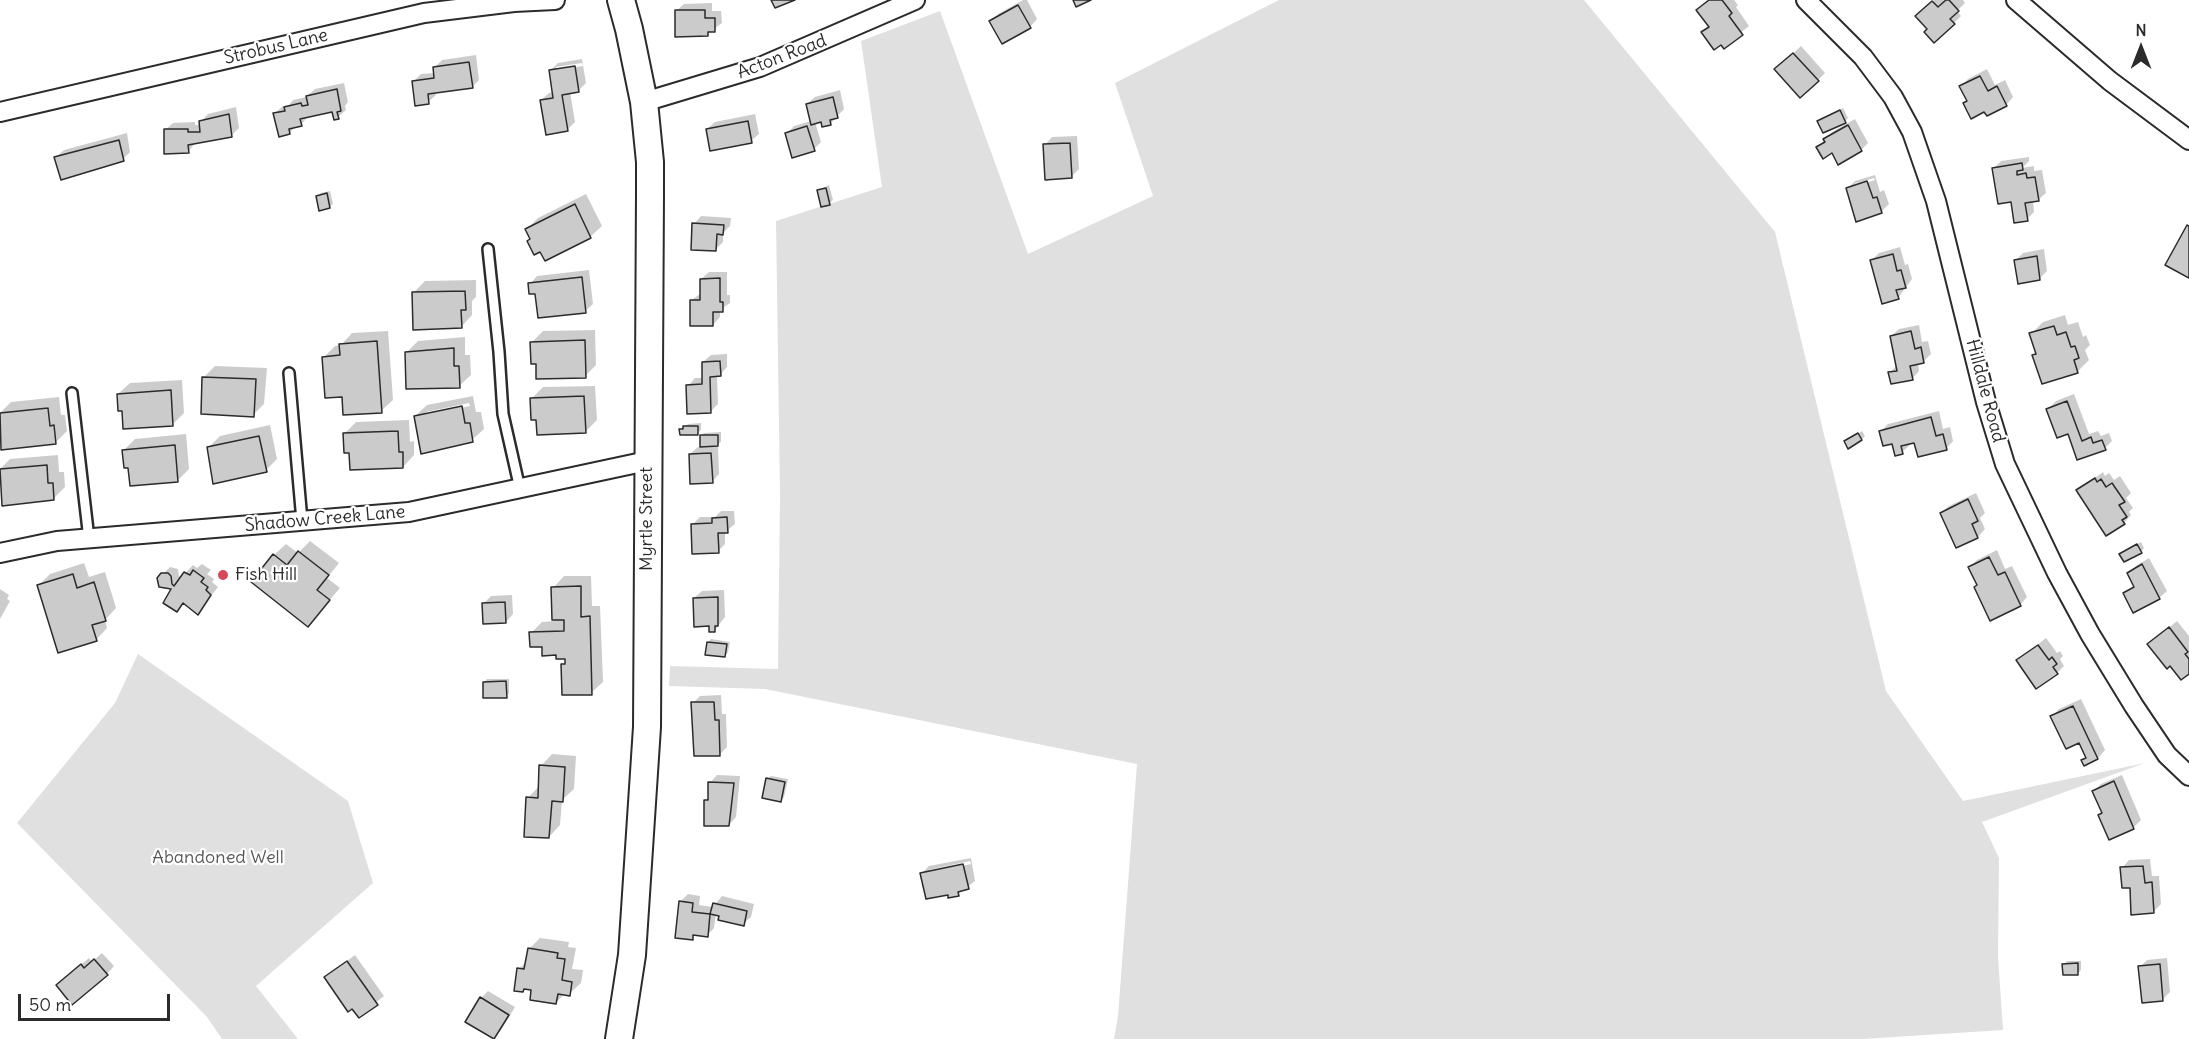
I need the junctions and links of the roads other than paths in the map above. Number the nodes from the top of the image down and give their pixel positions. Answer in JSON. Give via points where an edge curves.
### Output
{"nodes":[{"id":1,"x":555,"y":0,"type":"edge"},
{"id":2,"x":621,"y":0,"type":"edge"},
{"id":3,"x":915,"y":0,"type":"edge"},
{"id":4,"x":1806,"y":0,"type":"edge"},
{"id":5,"x":2016,"y":0,"type":"edge"},
{"id":6,"x":644,"y":102,"type":"junction"},
{"id":7,"x":0,"y":112,"type":"edge"},
{"id":8,"x":2189,"y":140,"type":"edge"},
{"id":9,"x":488,"y":249,"type":"dead end"},
{"id":10,"x":289,"y":373,"type":"dead end"},
{"id":11,"x":72,"y":393,"type":"dead end"},
{"id":12,"x":647,"y":461,"type":"junction"},
{"id":13,"x":520,"y":489,"type":"junction"},
{"id":14,"x":302,"y":521,"type":"junction"},
{"id":15,"x":88,"y":538,"type":"junction"},
{"id":16,"x":0,"y":553,"type":"edge"},
{"id":17,"x":2189,"y":776,"type":"edge"},
{"id":18,"x":620,"y":1039,"type":"edge"}],
"edges":[{"from":1,"to":7,"type":"street","name":"Strobus Lane","via":[[424,13]]},
{"from":2,"to":6,"type":"street","name":"Myrtle Street"},
{"from":3,"to":6,"type":"street","name":"Acton Road","via":[[760,67]]},
{"from":4,"to":17,"type":"street","name":"Hilldale Road","via":[[1863,57],[1893,97],[1912,132],[1936,201],[2005,464],[2090,634],[2167,755]]},
{"from":5,"to":8,"type":"street","via":[[2110,81]]},
{"from":6,"to":12,"type":"street","name":"Myrtle Street","via":[[650,183]]},
{"from":9,"to":13,"type":"lane","via":[[503,414]]},
{"from":10,"to":14,"type":"lane"},
{"from":11,"to":15,"type":"lane"},
{"from":12,"to":13,"type":"street","name":"Shadow Creek Lane"},
{"from":12,"to":18,"type":"street","name":"Myrtle Street","via":[[647,727],[632,955]]},
{"from":13,"to":14,"type":"street","name":"Shadow Creek Lane","via":[[409,512]]},
{"from":14,"to":15,"type":"street","name":"Shadow Creek Lane"},
{"from":15,"to":16,"type":"street","name":"Shadow Creek Lane"}]}
